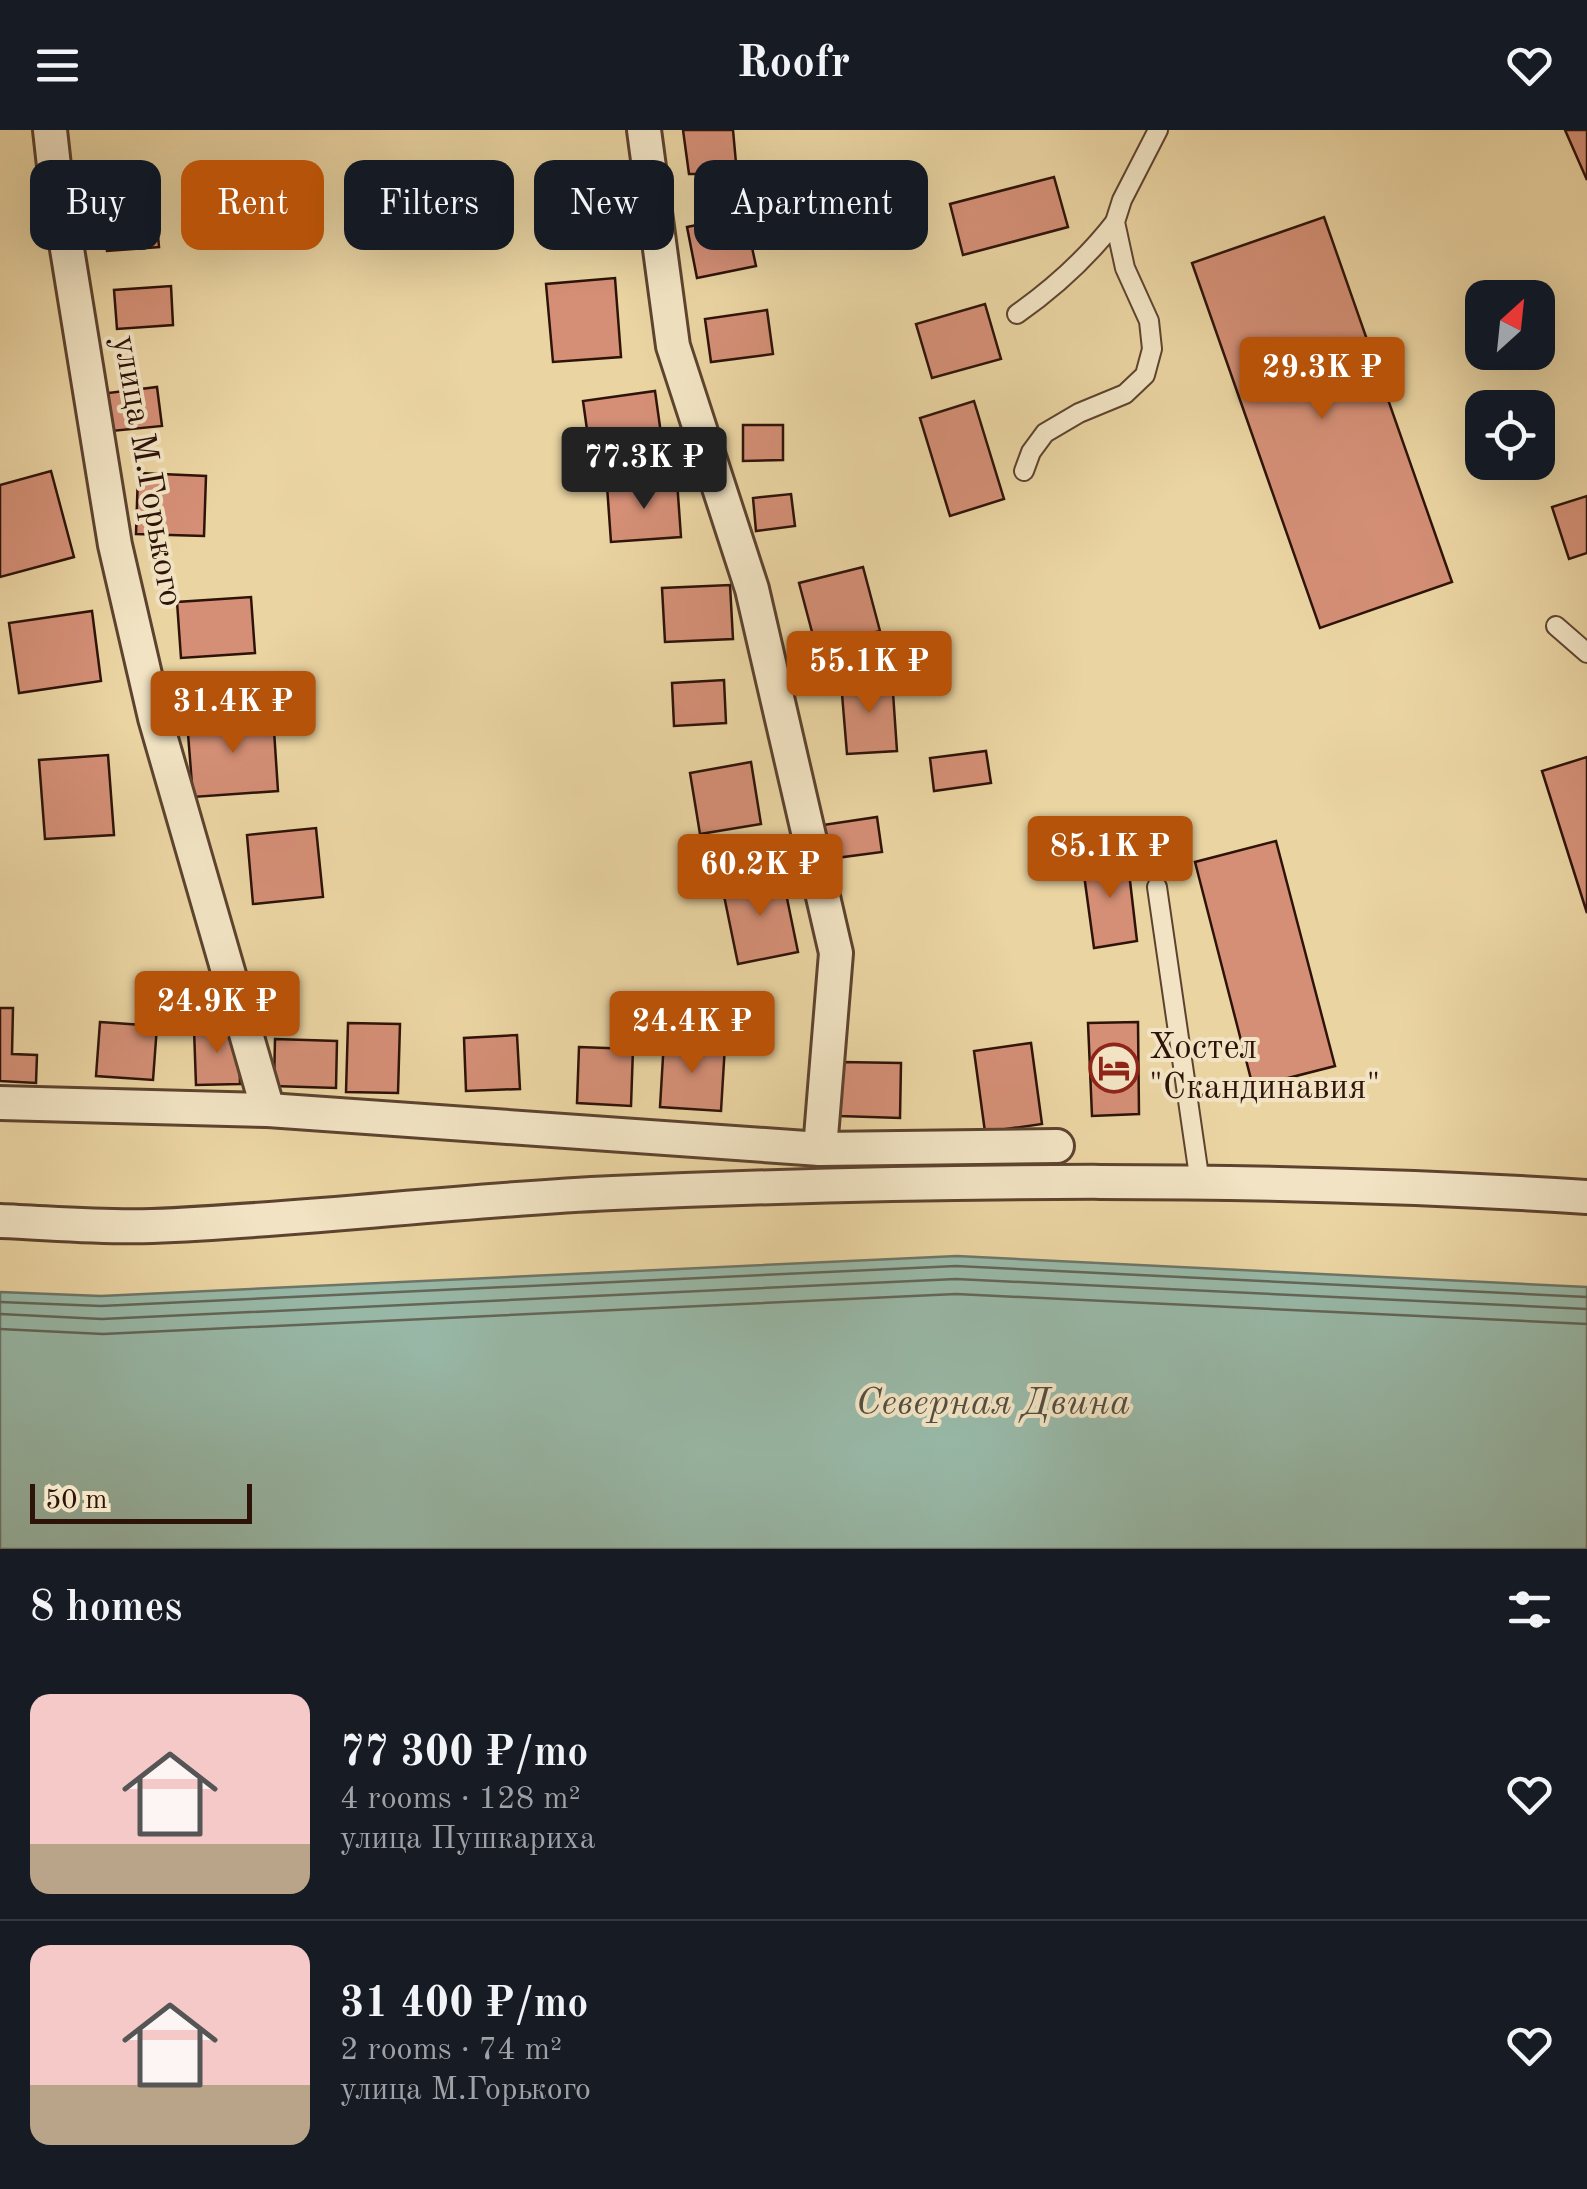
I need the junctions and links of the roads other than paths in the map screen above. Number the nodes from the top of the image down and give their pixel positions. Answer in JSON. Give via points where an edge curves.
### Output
{"nodes":[{"id":1,"x":50,"y":130,"type":"edge"},
{"id":2,"x":644,"y":130,"type":"edge"},
{"id":3,"x":1158,"y":130,"type":"edge"},
{"id":4,"x":1115,"y":222,"type":"junction"},
{"id":5,"x":1016,"y":314,"type":"dead end"},
{"id":6,"x":1024,"y":471,"type":"dead end"},
{"id":7,"x":1556,"y":626,"type":"dead end"},
{"id":8,"x":1587,"y":652,"type":"edge"},
{"id":9,"x":1157,"y":887,"type":"dead end"},
{"id":10,"x":0,"y":1103,"type":"edge"},
{"id":11,"x":268,"y":1110,"type":"junction"},
{"id":12,"x":1057,"y":1146,"type":"dead end"},
{"id":13,"x":820,"y":1149,"type":"junction"},
{"id":14,"x":1200,"y":1183,"type":"junction"},
{"id":15,"x":1587,"y":1197,"type":"edge"},
{"id":16,"x":0,"y":1221,"type":"edge"}],
"edges":[{"from":1,"to":11,"type":"street","name":"улица М.Горького","via":[[115,545],[155,718]]},
{"from":2,"to":13,"type":"street","via":[[672,346],[752,590],[836,953]]},
{"from":3,"to":4,"type":"lane"},
{"from":4,"to":5,"type":"lane","via":[[1095,248]]},
{"from":4,"to":6,"type":"lane","via":[[1125,268],[1149,321],[1152,349],[1145,375],[1125,394],[1045,433]]},
{"from":7,"to":8,"type":"lane"},
{"from":9,"to":14,"type":"lane"},
{"from":10,"to":11,"type":"street"},
{"from":11,"to":13,"type":"street"},
{"from":12,"to":13,"type":"street"},
{"from":14,"to":15,"type":"street"},
{"from":14,"to":16,"type":"street","via":[[982,1182],[611,1194],[148,1226]]}]}
